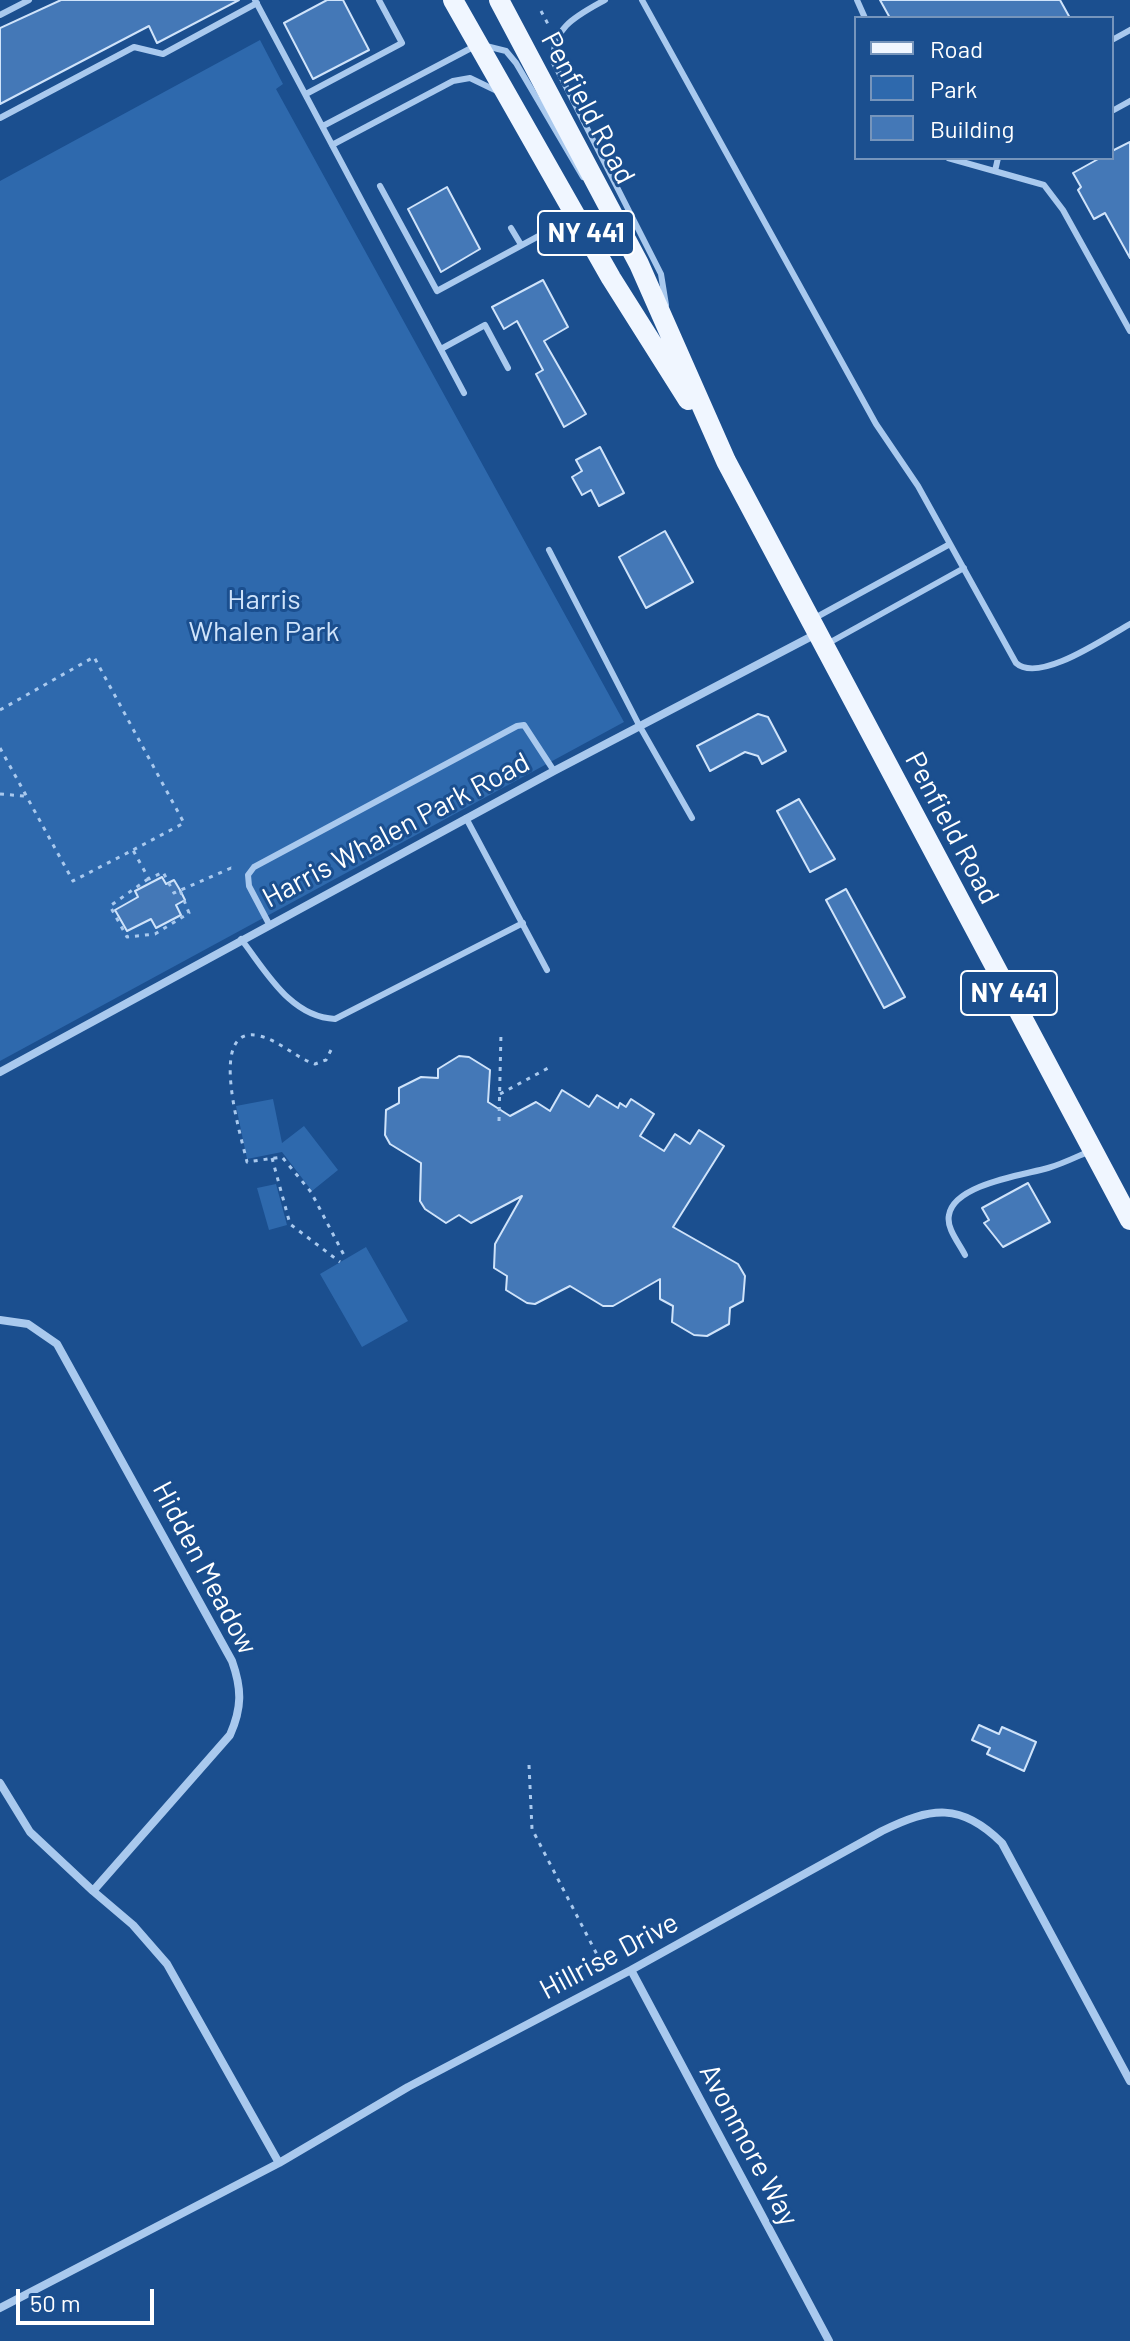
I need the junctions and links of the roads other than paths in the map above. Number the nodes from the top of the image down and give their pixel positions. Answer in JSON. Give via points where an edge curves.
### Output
{"nodes":[{"id":1,"x":29,"y":0,"type":"edge"},
{"id":2,"x":379,"y":0,"type":"edge"},
{"id":3,"x":453,"y":0,"type":"edge"},
{"id":4,"x":499,"y":0,"type":"edge"},
{"id":5,"x":605,"y":0,"type":"edge"},
{"id":6,"x":642,"y":0,"type":"edge"},
{"id":7,"x":256,"y":1,"type":"edge"},
{"id":8,"x":0,"y":15,"type":"edge"},
{"id":9,"x":479,"y":44,"type":"junction"},
{"id":10,"x":306,"y":94,"type":"junction"},
{"id":11,"x":510,"y":100,"type":"junction"},
{"id":12,"x":0,"y":118,"type":"edge"},
{"id":13,"x":323,"y":126,"type":"junction"},
{"id":14,"x":332,"y":145,"type":"junction"},
{"id":15,"x":955,"y":160,"type":"edge"},
{"id":16,"x":998,"y":160,"type":"edge"},
{"id":17,"x":995,"y":171,"type":"junction"},
{"id":18,"x":380,"y":186,"type":"dead end"},
{"id":19,"x":616,"y":222,"type":"junction"},
{"id":20,"x":511,"y":228,"type":"dead end"},
{"id":21,"x":583,"y":228,"type":"junction"},
{"id":22,"x":520,"y":243,"type":"junction"},
{"id":23,"x":1130,"y":331,"type":"edge"},
{"id":24,"x":672,"y":340,"type":"junction"},
{"id":25,"x":441,"y":349,"type":"junction"},
{"id":26,"x":508,"y":368,"type":"dead end"},
{"id":27,"x":464,"y":393,"type":"dead end"},
{"id":28,"x":726,"y":461,"type":"junction"},
{"id":29,"x":950,"y":544,"type":"junction"},
{"id":30,"x":549,"y":550,"type":"dead end"},
{"id":31,"x":964,"y":568,"type":"junction"},
{"id":32,"x":1130,"y":624,"type":"edge"},
{"id":33,"x":816,"y":633,"type":"junction"},
{"id":34,"x":639,"y":725,"type":"junction"},
{"id":35,"x":554,"y":771,"type":"junction"},
{"id":36,"x":466,"y":818,"type":"junction"},
{"id":37,"x":692,"y":818,"type":"dead end"},
{"id":38,"x":523,"y":923,"type":"junction"},
{"id":39,"x":269,"y":924,"type":"junction"},
{"id":40,"x":241,"y":939,"type":"junction"},
{"id":41,"x":547,"y":970,"type":"dead end"},
{"id":42,"x":0,"y":1072,"type":"edge"},
{"id":43,"x":1093,"y":1150,"type":"junction"},
{"id":44,"x":1130,"y":1220,"type":"edge"},
{"id":45,"x":965,"y":1255,"type":"dead end"},
{"id":46,"x":0,"y":1320,"type":"edge"},
{"id":47,"x":0,"y":1783,"type":"edge"},
{"id":48,"x":93,"y":1891,"type":"junction"},
{"id":49,"x":631,"y":1970,"type":"junction"},
{"id":50,"x":1130,"y":2081,"type":"edge"},
{"id":51,"x":279,"y":2163,"type":"junction"},
{"id":52,"x":0,"y":2308,"type":"edge"},
{"id":53,"x":829,"y":2341,"type":"edge"}],
"edges":[{"from":1,"to":8,"type":"lane"},
{"from":2,"to":10,"type":"lane","via":[[402,43]]},
{"from":3,"to":9,"type":"main road","name":"Penfield Road","number":"NY 441"},
{"from":4,"to":19,"type":"main road","name":"Penfield Road","number":"NY 441"},
{"from":5,"to":24,"type":"lane","via":[[565,25],[555,39],[554,63],[661,274]]},
{"from":6,"to":29,"type":"lane","via":[[870,415]]},
{"from":7,"to":10,"type":"lane"},
{"from":7,"to":12,"type":"lane","via":[[163,54],[134,47]]},
{"from":9,"to":11,"type":"main road","name":"Penfield Road","number":"NY 441"},
{"from":9,"to":13,"type":"lane"},
{"from":9,"to":19,"type":"lane","via":[[506,51],[516,63],[577,169]]},
{"from":10,"to":13,"type":"lane"},
{"from":11,"to":14,"type":"lane","via":[[484,82],[459,80]]},
{"from":11,"to":21,"type":"main road","name":"Penfield Road","number":"NY 441"},
{"from":13,"to":14,"type":"lane"},
{"from":14,"to":25,"type":"lane"},
{"from":15,"to":17,"type":"lane"},
{"from":16,"to":17,"type":"lane"},
{"from":17,"to":23,"type":"lane","via":[[1044,185],[1053,195]]},
{"from":18,"to":22,"type":"lane","via":[[437,291]]},
{"from":19,"to":24,"type":"main road","name":"Penfield Road","number":"NY 441"},
{"from":20,"to":22,"type":"lane"},
{"from":21,"to":22,"type":"lane","via":[[548,231]]},
{"from":21,"to":28,"type":"main road","name":"Penfield Road","number":"NY 441"},
{"from":24,"to":28,"type":"main road","name":"Penfield Road","number":"NY 441"},
{"from":25,"to":26,"type":"lane","via":[[485,325]]},
{"from":25,"to":27,"type":"lane"},
{"from":28,"to":33,"type":"main road","name":"Penfield Road","number":"NY 441"},
{"from":29,"to":31,"type":"lane"},
{"from":29,"to":33,"type":"lane"},
{"from":30,"to":34,"type":"lane"},
{"from":31,"to":32,"type":"lane","via":[[1024,670],[1050,667]]},
{"from":31,"to":33,"type":"lane"},
{"from":33,"to":34,"type":"street","name":"Harris Whalen Park Road"},
{"from":33,"to":43,"type":"main road","name":"Penfield Road","number":"NY 441"},
{"from":34,"to":35,"type":"street","name":"Harris Whalen Park Road"},
{"from":34,"to":37,"type":"lane"},
{"from":35,"to":36,"type":"street","name":"Harris Whalen Park Road"},
{"from":35,"to":39,"type":"lane","via":[[532,731],[517,726],[254,867],[249,886]]},
{"from":36,"to":38,"type":"lane"},
{"from":36,"to":39,"type":"street","name":"Harris Whalen Park Road"},
{"from":38,"to":40,"type":"lane","via":[[335,1019],[303,1011],[286,997]]},
{"from":38,"to":41,"type":"lane"},
{"from":39,"to":40,"type":"street","name":"Harris Whalen Park Road"},
{"from":40,"to":42,"type":"street","name":"Harris Whalen Park Road"},
{"from":43,"to":44,"type":"main road","name":"Penfield Road","number":"NY 441"},
{"from":43,"to":45,"type":"lane","via":[[1050,1168],[996,1179],[956,1202],[949,1225]]},
{"from":46,"to":48,"type":"street","name":"Hidden Meadow","via":[[28,1324],[57,1344],[239,1680],[239,1715],[230,1735]]},
{"from":47,"to":48,"type":"street","via":[[30,1832]]},
{"from":48,"to":51,"type":"street","via":[[167,1964]]},
{"from":49,"to":50,"type":"street","name":"Hillrise Drive","via":[[882,1831],[919,1815],[955,1813],[987,1829],[1014,1863]]},
{"from":49,"to":51,"type":"street","name":"Hillrise Drive","via":[[408,2087]]},
{"from":49,"to":53,"type":"street","name":"Avonmore Way"},
{"from":51,"to":52,"type":"street","name":"Hillrise Drive"}]}
